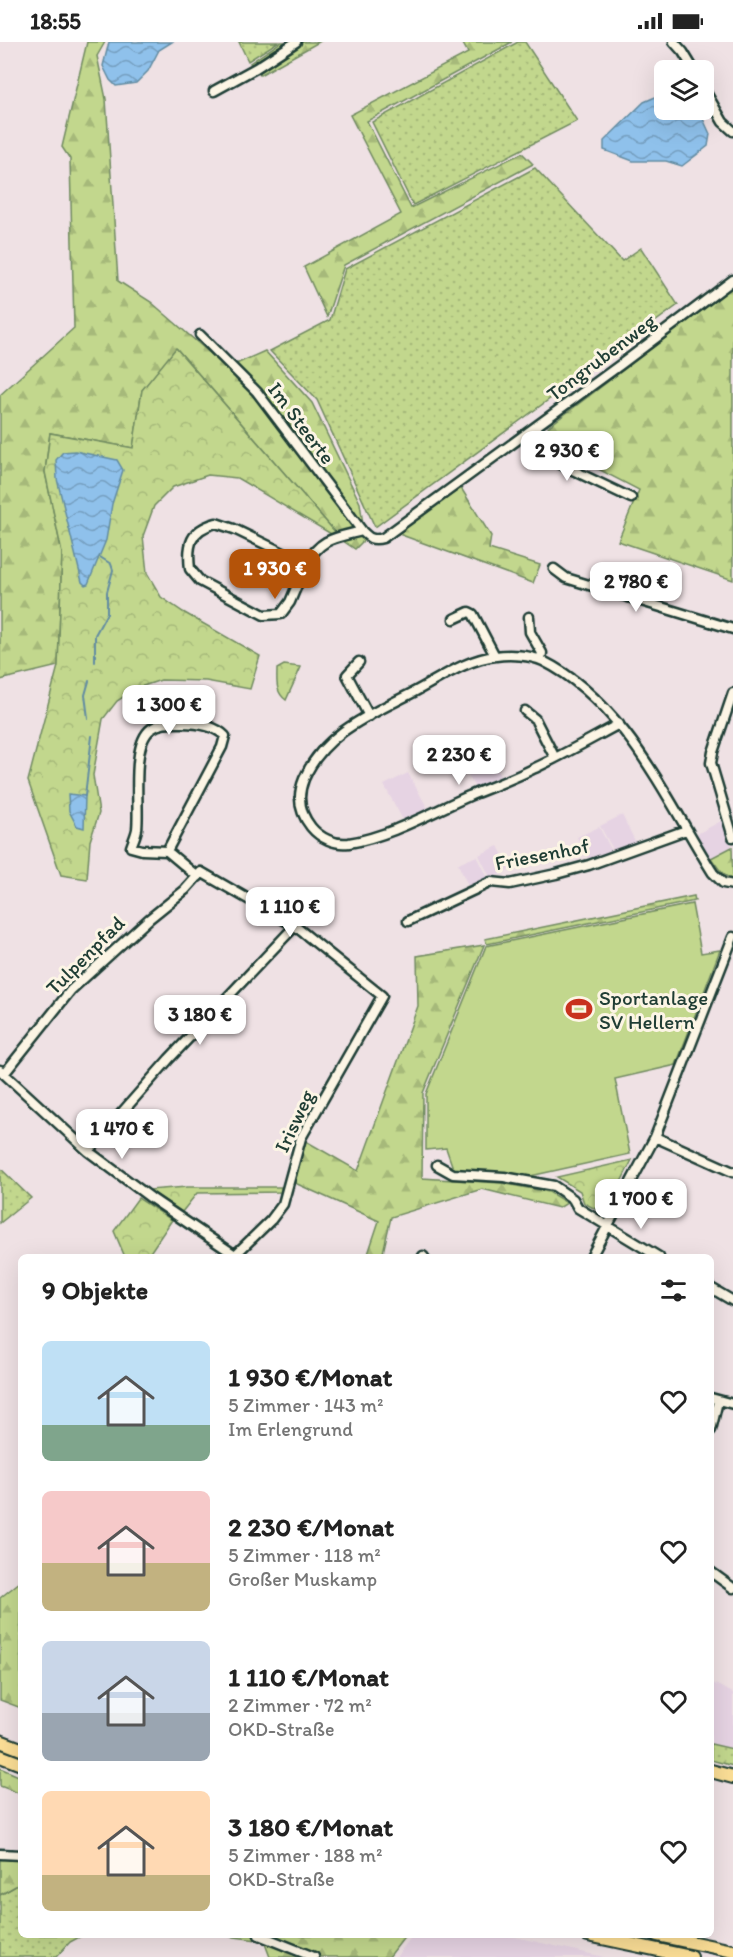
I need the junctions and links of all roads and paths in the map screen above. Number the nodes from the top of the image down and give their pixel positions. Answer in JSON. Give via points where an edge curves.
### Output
{"nodes":[{"id":1,"x":297,"y":42,"type":"edge"},
{"id":2,"x":674,"y":42,"type":"edge"},
{"id":3,"x":688,"y":60,"type":"edge"},
{"id":4,"x":214,"y":91,"type":"dead end"},
{"id":5,"x":714,"y":107,"type":"edge"},
{"id":6,"x":733,"y":131,"type":"edge"},
{"id":7,"x":733,"y":280,"type":"edge"},
{"id":8,"x":200,"y":335,"type":"dead end"},
{"id":9,"x":536,"y":428,"type":"junction"},
{"id":10,"x":631,"y":498,"type":"dead end"},
{"id":11,"x":362,"y":531,"type":"junction"},
{"id":12,"x":370,"y":539,"type":"joint"},
{"id":13,"x":306,"y":564,"type":"junction"},
{"id":14,"x":554,"y":569,"type":"dead end"},
{"id":15,"x":529,"y":617,"type":"dead end"},
{"id":16,"x":454,"y":619,"type":"dead end"},
{"id":17,"x":733,"y":629,"type":"edge"},
{"id":18,"x":495,"y":656,"type":"junction"},
{"id":19,"x":541,"y":659,"type":"junction"},
{"id":20,"x":358,"y":662,"type":"dead end"},
{"id":21,"x":733,"y":693,"type":"edge"},
{"id":22,"x":525,"y":711,"type":"dead end"},
{"id":23,"x":369,"y":716,"type":"junction"},
{"id":24,"x":619,"y":724,"type":"junction"},
{"id":25,"x":555,"y":758,"type":"junction"},
{"id":26,"x":686,"y":830,"type":"junction"},
{"id":27,"x":733,"y":837,"type":"edge"},
{"id":28,"x":167,"y":851,"type":"junction"},
{"id":29,"x":199,"y":875,"type":"junction"},
{"id":30,"x":733,"y":885,"type":"edge"},
{"id":31,"x":408,"y":921,"type":"dead end"},
{"id":32,"x":295,"y":926,"type":"junction"},
{"id":33,"x":733,"y":937,"type":"edge"},
{"id":34,"x":2,"y":1072,"type":"edge"},
{"id":35,"x":655,"y":1137,"type":"junction"},
{"id":36,"x":88,"y":1151,"type":"junction"},
{"id":37,"x":436,"y":1165,"type":"dead end"},
{"id":38,"x":733,"y":1172,"type":"edge"},
{"id":39,"x":609,"y":1225,"type":"junction"},
{"id":40,"x":234,"y":1254,"type":"edge"},
{"id":41,"x":238,"y":1254,"type":"edge"},
{"id":42,"x":593,"y":1254,"type":"edge"},
{"id":43,"x":653,"y":1254,"type":"edge"},
{"id":44,"x":714,"y":1290,"type":"edge"},
{"id":45,"x":733,"y":1301,"type":"edge"},
{"id":46,"x":715,"y":1400,"type":"edge"},
{"id":47,"x":733,"y":1404,"type":"edge"},
{"id":48,"x":714,"y":1574,"type":"edge"},
{"id":49,"x":733,"y":1588,"type":"edge"},
{"id":50,"x":0,"y":1741,"type":"edge"},
{"id":51,"x":18,"y":1748,"type":"edge"},
{"id":52,"x":0,"y":1756,"type":"edge"},
{"id":53,"x":18,"y":1763,"type":"edge"},
{"id":54,"x":714,"y":1773,"type":"edge"},
{"id":55,"x":733,"y":1777,"type":"edge"},
{"id":56,"x":0,"y":1854,"type":"edge"},
{"id":57,"x":18,"y":1855,"type":"edge"},
{"id":58,"x":269,"y":1938,"type":"edge"},
{"id":59,"x":602,"y":1938,"type":"edge"},
{"id":60,"x":671,"y":1938,"type":"edge"},
{"id":61,"x":731,"y":1951,"type":"edge"},
{"id":62,"x":314,"y":1957,"type":"edge"},
{"id":63,"x":691,"y":1957,"type":"edge"}],
"edges":[{"from":1,"to":4,"type":"street"},
{"from":2,"to":3,"type":"street"},
{"from":5,"to":6,"type":"street"},
{"from":7,"to":9,"type":"street","name":"Tongrubenweg"},
{"from":8,"to":11,"type":"street","name":"Im Steerte","via":[[257,392]]},
{"from":9,"to":10,"type":"street","via":[[562,465]]},
{"from":9,"to":12,"type":"street","name":"Tongrubenweg","via":[[383,538]]},
{"from":11,"to":12,"type":"street","name":"Im Steerte"},
{"from":11,"to":13,"type":"street","via":[[314,549]]},
{"from":13,"to":13,"type":"street","via":[[281,614],[264,615],[200,581],[190,569],[190,542],[199,530],[216,523]]},
{"from":14,"to":17,"type":"street","via":[[566,578]]},
{"from":15,"to":19,"type":"street","via":[[530,632],[542,653]]},
{"from":16,"to":18,"type":"street","via":[[473,614]]},
{"from":18,"to":19,"type":"street"},
{"from":18,"to":23,"type":"street","via":[[466,665]]},
{"from":19,"to":24,"type":"street","via":[[577,682]]},
{"from":20,"to":23,"type":"street","via":[[347,675]]},
{"from":21,"to":27,"type":"street","via":[[711,763]]},
{"from":22,"to":25,"type":"street","via":[[535,719]]},
{"from":23,"to":25,"type":"street","via":[[327,744],[314,759],[302,784],[299,805],[303,815],[312,828],[331,842],[347,843],[376,836]]},
{"from":24,"to":25,"type":"street"},
{"from":24,"to":26,"type":"street","via":[[637,746]]},
{"from":26,"to":30,"type":"street","via":[[713,873],[723,883]]},
{"from":26,"to":31,"type":"street","name":"Friesenhof","via":[[578,868],[510,884],[491,882]]},
{"from":28,"to":28,"type":"street","via":[[131,847],[136,830],[136,771],[143,739],[150,729],[164,723],[217,728],[225,736],[222,747]]},
{"from":28,"to":29,"type":"street"},
{"from":29,"to":32,"type":"street"},
{"from":29,"to":34,"type":"street","name":"Tulpenpfad","via":[[71,990]]},
{"from":32,"to":36,"type":"street"},
{"from":32,"to":41,"type":"street","name":"Irisweg","via":[[382,996],[301,1138],[283,1204],[272,1221]]},
{"from":33,"to":35,"type":"street"},
{"from":34,"to":36,"type":"street"},
{"from":35,"to":38,"type":"street"},
{"from":35,"to":39,"type":"street"},
{"from":36,"to":40,"type":"street"},
{"from":37,"to":39,"type":"street","via":[[453,1174],[504,1177],[554,1186],[573,1199],[578,1208]]},
{"from":39,"to":42,"type":"street"},
{"from":39,"to":43,"type":"street"},
{"from":44,"to":45,"type":"street"},
{"from":46,"to":47,"type":"street"},
{"from":48,"to":49,"type":"street"},
{"from":50,"to":51,"type":"highway"},
{"from":52,"to":53,"type":"highway"},
{"from":54,"to":55,"type":"highway"},
{"from":56,"to":57,"type":"street"},
{"from":58,"to":62,"type":"street"},
{"from":59,"to":63,"type":"highway"},
{"from":60,"to":61,"type":"highway"}]}
